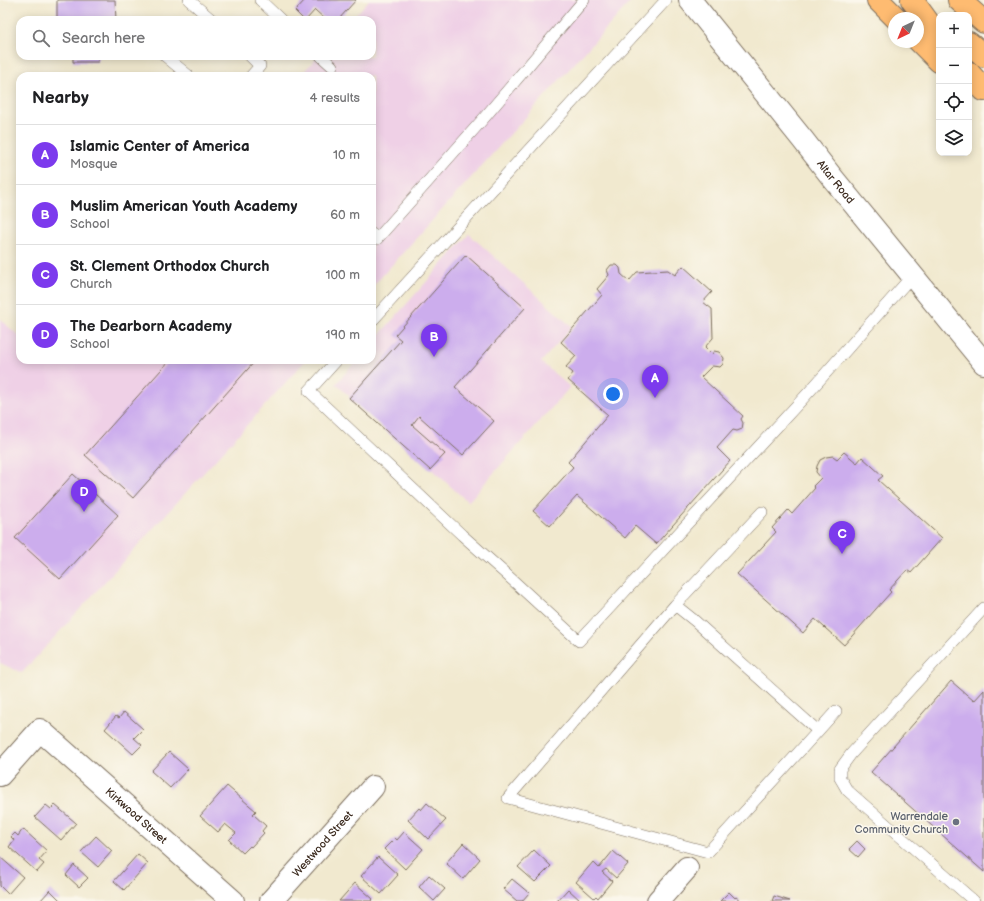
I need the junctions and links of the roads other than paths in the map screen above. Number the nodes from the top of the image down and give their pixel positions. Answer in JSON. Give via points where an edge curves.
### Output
{"nodes":[{"id":1,"x":189,"y":0,"type":"edge"},
{"id":2,"x":260,"y":0,"type":"edge"},
{"id":3,"x":584,"y":0,"type":"edge"},
{"id":4,"x":666,"y":0,"type":"edge"},
{"id":5,"x":690,"y":0,"type":"edge"},
{"id":6,"x":878,"y":0,"type":"edge"},
{"id":7,"x":912,"y":0,"type":"edge"},
{"id":8,"x":921,"y":0,"type":"edge"},
{"id":9,"x":959,"y":0,"type":"edge"},
{"id":10,"x":890,"y":12,"type":"edge"},
{"id":11,"x":936,"y":13,"type":"edge"},
{"id":12,"x":207,"y":16,"type":"edge"},
{"id":13,"x":278,"y":16,"type":"edge"},
{"id":14,"x":984,"y":22,"type":"edge"},
{"id":15,"x":936,"y":33,"type":"edge"},
{"id":16,"x":924,"y":46,"type":"edge"},
{"id":17,"x":972,"y":46,"type":"edge"},
{"id":18,"x":984,"y":56,"type":"edge"},
{"id":19,"x":936,"y":58,"type":"edge"},
{"id":20,"x":170,"y":60,"type":"edge"},
{"id":21,"x":254,"y":60,"type":"edge"},
{"id":22,"x":325,"y":60,"type":"edge"},
{"id":23,"x":332,"y":66,"type":"dead end"},
{"id":24,"x":184,"y":72,"type":"edge"},
{"id":25,"x":255,"y":72,"type":"edge"},
{"id":26,"x":972,"y":76,"type":"edge"},
{"id":27,"x":984,"y":90,"type":"edge"},
{"id":28,"x":972,"y":94,"type":"edge"},
{"id":29,"x":984,"y":106,"type":"edge"},
{"id":30,"x":376,"y":239,"type":"edge"},
{"id":31,"x":912,"y":276,"type":"junction"},
{"id":32,"x":376,"y":317,"type":"edge"},
{"id":33,"x":984,"y":363,"type":"edge"},
{"id":34,"x":333,"y":364,"type":"edge"},
{"id":35,"x":762,"y":512,"type":"dead end"},
{"id":36,"x":675,"y":604,"type":"junction"},
{"id":37,"x":984,"y":608,"type":"edge"},
{"id":38,"x":836,"y":711,"type":"dead end"},
{"id":39,"x":818,"y":731,"type":"junction"},
{"id":40,"x":0,"y":775,"type":"edge"},
{"id":41,"x":373,"y":787,"type":"dead end"},
{"id":42,"x":687,"y":868,"type":"dead end"},
{"id":43,"x":232,"y":901,"type":"edge"},
{"id":44,"x":272,"y":901,"type":"edge"},
{"id":45,"x":658,"y":901,"type":"edge"},
{"id":46,"x":974,"y":901,"type":"edge"}],
"edges":[{"from":1,"to":12,"type":"lane"},
{"from":2,"to":13,"type":"lane"},
{"from":3,"to":30,"type":"lane","via":[[484,118]]},
{"from":4,"to":32,"type":"lane"},
{"from":5,"to":31,"type":"street","name":"Altar Road"},
{"from":6,"to":10,"type":"main road"},
{"from":7,"to":15,"type":"main road"},
{"from":8,"to":11,"type":"main road"},
{"from":9,"to":14,"type":"main road"},
{"from":16,"to":19,"type":"main road"},
{"from":17,"to":18,"type":"main road"},
{"from":20,"to":24,"type":"lane"},
{"from":21,"to":25,"type":"lane","via":[[260,66]]},
{"from":22,"to":23,"type":"lane"},
{"from":26,"to":27,"type":"main road"},
{"from":28,"to":29,"type":"main road"},
{"from":31,"to":33,"type":"street","name":"Altar Road"},
{"from":31,"to":34,"type":"lane","via":[[809,392],[579,641],[309,391]]},
{"from":35,"to":36,"type":"lane"},
{"from":36,"to":39,"type":"lane"},
{"from":36,"to":39,"type":"lane","via":[[508,798],[708,852]]},
{"from":37,"to":46,"type":"lane","via":[[840,769],[840,778],[847,790]]},
{"from":38,"to":39,"type":"lane"},
{"from":40,"to":43,"type":"street","name":"Kirkwood Street","via":[[40,730]]},
{"from":41,"to":44,"type":"street","name":"Westwood Street"},
{"from":42,"to":45,"type":"street"}]}
